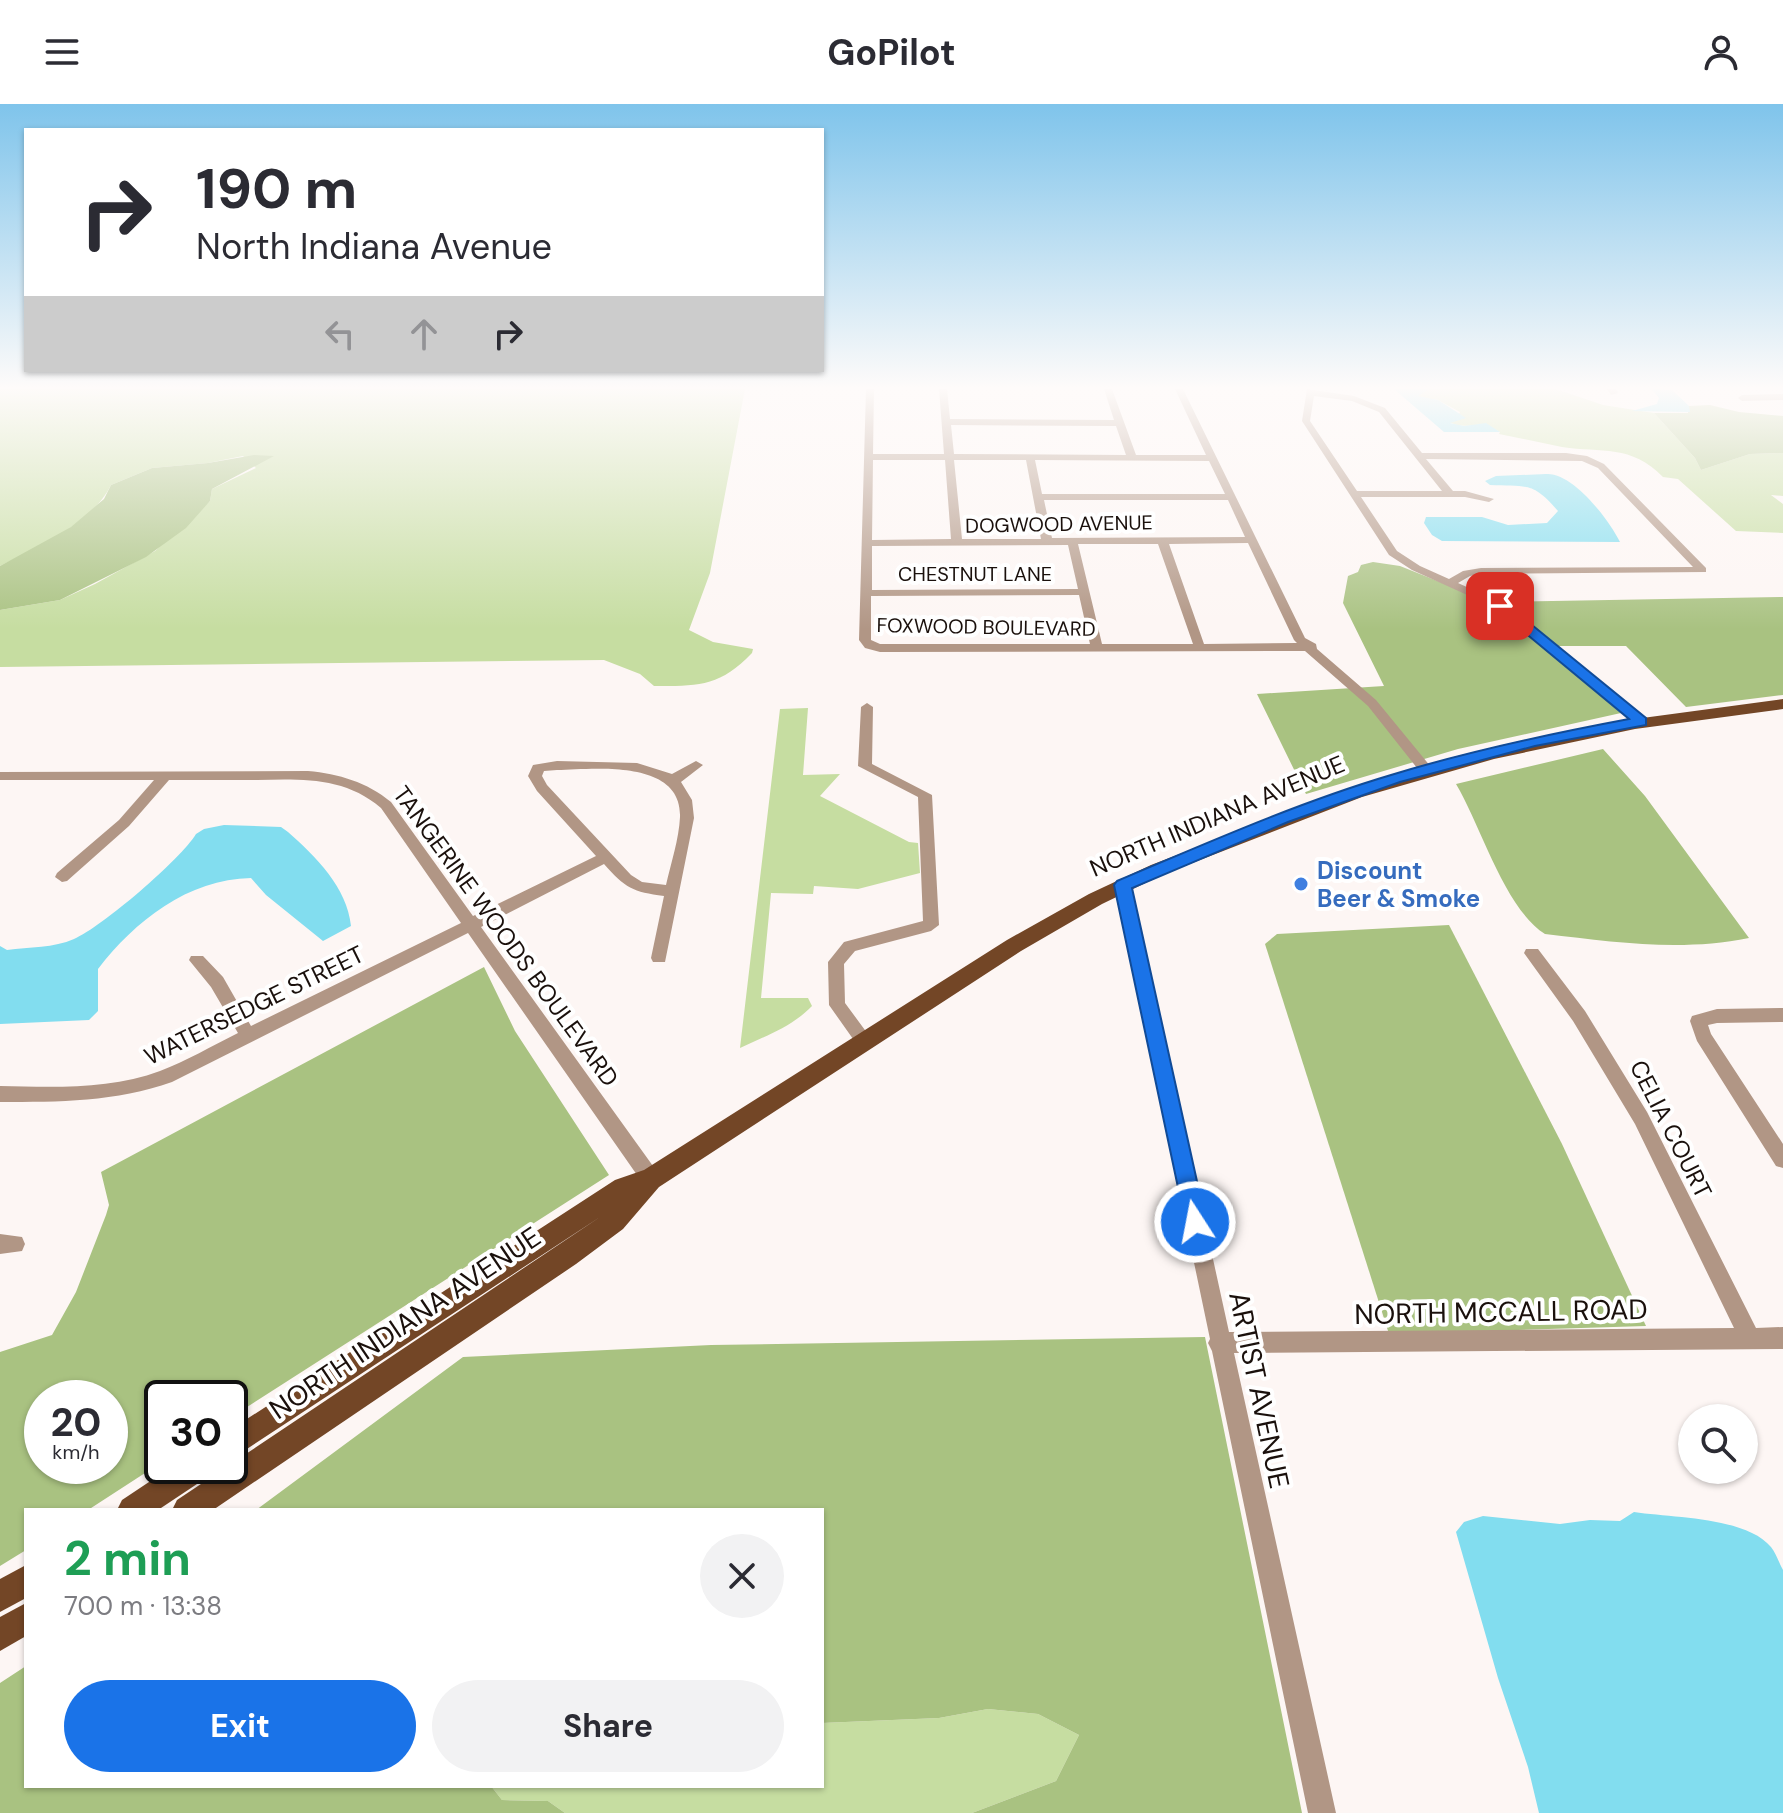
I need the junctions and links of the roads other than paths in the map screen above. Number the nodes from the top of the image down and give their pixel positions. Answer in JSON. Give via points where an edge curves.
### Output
{"nodes":[{"id":1,"x":868,"y":469,"type":"edge"},
{"id":2,"x":950,"y":469,"type":"edge"},
{"id":3,"x":1032,"y":469,"type":"edge"},
{"id":4,"x":1219,"y":469,"type":"edge"},
{"id":5,"x":1336,"y":469,"type":"edge"},
{"id":6,"x":1430,"y":469,"type":"edge"},
{"id":7,"x":1604,"y":469,"type":"edge"},
{"id":8,"x":1449,"y":493,"type":"junction"},
{"id":9,"x":1352,"y":494,"type":"junction"},
{"id":10,"x":1038,"y":497,"type":"junction"},
{"id":11,"x":1233,"y":497,"type":"junction"},
{"id":12,"x":1489,"y":499,"type":"dead end"},
{"id":13,"x":1072,"y":540,"type":"junction"},
{"id":14,"x":1162,"y":540,"type":"junction"},
{"id":15,"x":1252,"y":540,"type":"junction"},
{"id":16,"x":1047,"y":541,"type":"junction"},
{"id":17,"x":867,"y":543,"type":"junction"},
{"id":18,"x":957,"y":543,"type":"junction"},
{"id":19,"x":1451,"y":582,"type":"junction"},
{"id":20,"x":1084,"y":592,"type":"junction"},
{"id":21,"x":866,"y":593,"type":"junction"},
{"id":22,"x":1097,"y":647,"type":"junction"},
{"id":23,"x":1312,"y":647,"type":"junction"},
{"id":24,"x":1200,"y":648,"type":"junction"},
{"id":25,"x":1783,"y":704,"type":"edge"},
{"id":26,"x":867,"y":707,"type":"dead end"},
{"id":27,"x":1641,"y":721,"type":"junction"},
{"id":28,"x":696,"y":765,"type":"dead end"},
{"id":29,"x":1426,"y":770,"type":"junction"},
{"id":30,"x":0,"y":776,"type":"edge"},
{"id":31,"x":165,"y":776,"type":"junction"},
{"id":32,"x":672,"y":781,"type":"junction"},
{"id":33,"x":606,"y":857,"type":"junction"},
{"id":34,"x":62,"y":877,"type":"dead end"},
{"id":35,"x":1123,"y":885,"type":"junction"},
{"id":36,"x":672,"y":891,"type":"junction"},
{"id":37,"x":472,"y":924,"type":"junction"},
{"id":38,"x":1532,"y":953,"type":"dead end"},
{"id":39,"x":659,"y":958,"type":"dead end"},
{"id":40,"x":197,"y":960,"type":"dead end"},
{"id":41,"x":1783,"y":1015,"type":"edge"},
{"id":42,"x":248,"y":1036,"type":"junction"},
{"id":43,"x":864,"y":1041,"type":"junction"},
{"id":44,"x":0,"y":1094,"type":"edge"},
{"id":45,"x":1783,"y":1160,"type":"edge"},
{"id":46,"x":651,"y":1179,"type":"junction"},
{"id":47,"x":1750,"y":1338,"type":"junction"},
{"id":48,"x":1783,"y":1338,"type":"edge"},
{"id":49,"x":1219,"y":1343,"type":"junction"},
{"id":50,"x":248,"y":1434,"type":"edge"},
{"id":51,"x":172,"y":1484,"type":"edge"},
{"id":52,"x":135,"y":1508,"type":"edge"},
{"id":53,"x":190,"y":1508,"type":"edge"},
{"id":54,"x":24,"y":1581,"type":"edge"},
{"id":55,"x":0,"y":1597,"type":"edge"},
{"id":56,"x":24,"y":1619,"type":"edge"},
{"id":57,"x":0,"y":1635,"type":"edge"},
{"id":58,"x":1322,"y":1813,"type":"edge"}],
"edges":[{"from":1,"to":17,"type":"street","name":"FOXWOOD BOULEVARD"},
{"from":2,"to":18,"type":"street"},
{"from":3,"to":10,"type":"street"},
{"from":4,"to":11,"type":"street"},
{"from":5,"to":9,"type":"street"},
{"from":6,"to":8,"type":"street"},
{"from":7,"to":19,"type":"street","via":[[1702,570],[1481,571]]},
{"from":8,"to":9,"type":"street"},
{"from":8,"to":12,"type":"street"},
{"from":9,"to":19,"type":"street","via":[[1393,553]]},
{"from":10,"to":11,"type":"street"},
{"from":10,"to":16,"type":"street"},
{"from":11,"to":15,"type":"street"},
{"from":13,"to":14,"type":"street","name":"DOGWOOD AVENUE"},
{"from":13,"to":16,"type":"street","name":"DOGWOOD AVENUE"},
{"from":13,"to":20,"type":"street"},
{"from":14,"to":15,"type":"street","name":"DOGWOOD AVENUE"},
{"from":14,"to":24,"type":"street"},
{"from":15,"to":23,"type":"street","via":[[1300,640]]},
{"from":16,"to":18,"type":"street","name":"DOGWOOD AVENUE"},
{"from":17,"to":18,"type":"street","name":"DOGWOOD AVENUE"},
{"from":17,"to":21,"type":"street","name":"FOXWOOD BOULEVARD"},
{"from":19,"to":27,"type":"street","via":[[1500,606]]},
{"from":20,"to":21,"type":"street","name":"CHESTNUT LANE"},
{"from":20,"to":22,"type":"street"},
{"from":21,"to":22,"type":"street","name":"FOXWOOD BOULEVARD","via":[[865,640],[874,647]]},
{"from":22,"to":24,"type":"street","name":"FOXWOOD BOULEVARD"},
{"from":23,"to":24,"type":"street","name":"FOXWOOD BOULEVARD"},
{"from":23,"to":29,"type":"street","via":[[1372,703]]},
{"from":25,"to":27,"type":"main road","name":"NORTH INDIANA AVENUE"},
{"from":26,"to":43,"type":"street","via":[[865,766],[925,795],[931,925],[850,946],[836,962],[837,1005]]},
{"from":27,"to":29,"type":"main road","name":"NORTH INDIANA AVENUE","via":[[1534,741]]},
{"from":28,"to":32,"type":"street"},
{"from":29,"to":35,"type":"main road","name":"NORTH INDIANA AVENUE","via":[[1282,818]]},
{"from":30,"to":31,"type":"street","name":"TANGERINE WOODS BOULEVARD"},
{"from":31,"to":34,"type":"street","via":[[124,823]]},
{"from":31,"to":37,"type":"street","name":"TANGERINE WOODS BOULEVARD","via":[[308,775],[360,787],[386,805]]},
{"from":32,"to":33,"type":"street","via":[[631,766],[538,768],[535,776],[542,788]]},
{"from":32,"to":36,"type":"street","via":[[687,807]]},
{"from":33,"to":36,"type":"street","via":[[631,883]]},
{"from":33,"to":37,"type":"street","name":"WATERSEDGE STREET"},
{"from":35,"to":43,"type":"main road","name":"NORTH INDIANA AVENUE","via":[[982,965]]},
{"from":35,"to":49,"type":"street","name":"ARTIST AVENUE"},
{"from":36,"to":39,"type":"street"},
{"from":37,"to":42,"type":"street","name":"WATERSEDGE STREET"},
{"from":37,"to":46,"type":"street","name":"TANGERINE WOODS BOULEVARD"},
{"from":38,"to":47,"type":"street","name":"CELIA COURT","via":[[1586,1027],[1641,1118]]},
{"from":40,"to":42,"type":"street","via":[[217,982]]},
{"from":41,"to":45,"type":"street","via":[[1698,1021]]},
{"from":42,"to":44,"type":"street","name":"WATERSEDGE STREET","via":[[129,1090]]},
{"from":43,"to":46,"type":"main road","name":"NORTH INDIANA AVENUE"},
{"from":46,"to":50,"type":"main road","name":"NORTH INDIANA AVENUE","via":[[623,1188]]},
{"from":46,"to":53,"type":"main road","name":"NORTH INDIANA AVENUE","via":[[614,1221],[567,1255]]},
{"from":47,"to":48,"type":"street","name":"NORTH MCCALL ROAD"},
{"from":47,"to":49,"type":"street","name":"NORTH MCCALL ROAD"},
{"from":49,"to":58,"type":"street","name":"ARTIST AVENUE"},
{"from":51,"to":52,"type":"main road"},
{"from":54,"to":55,"type":"main road"},
{"from":56,"to":57,"type":"main road"}]}
